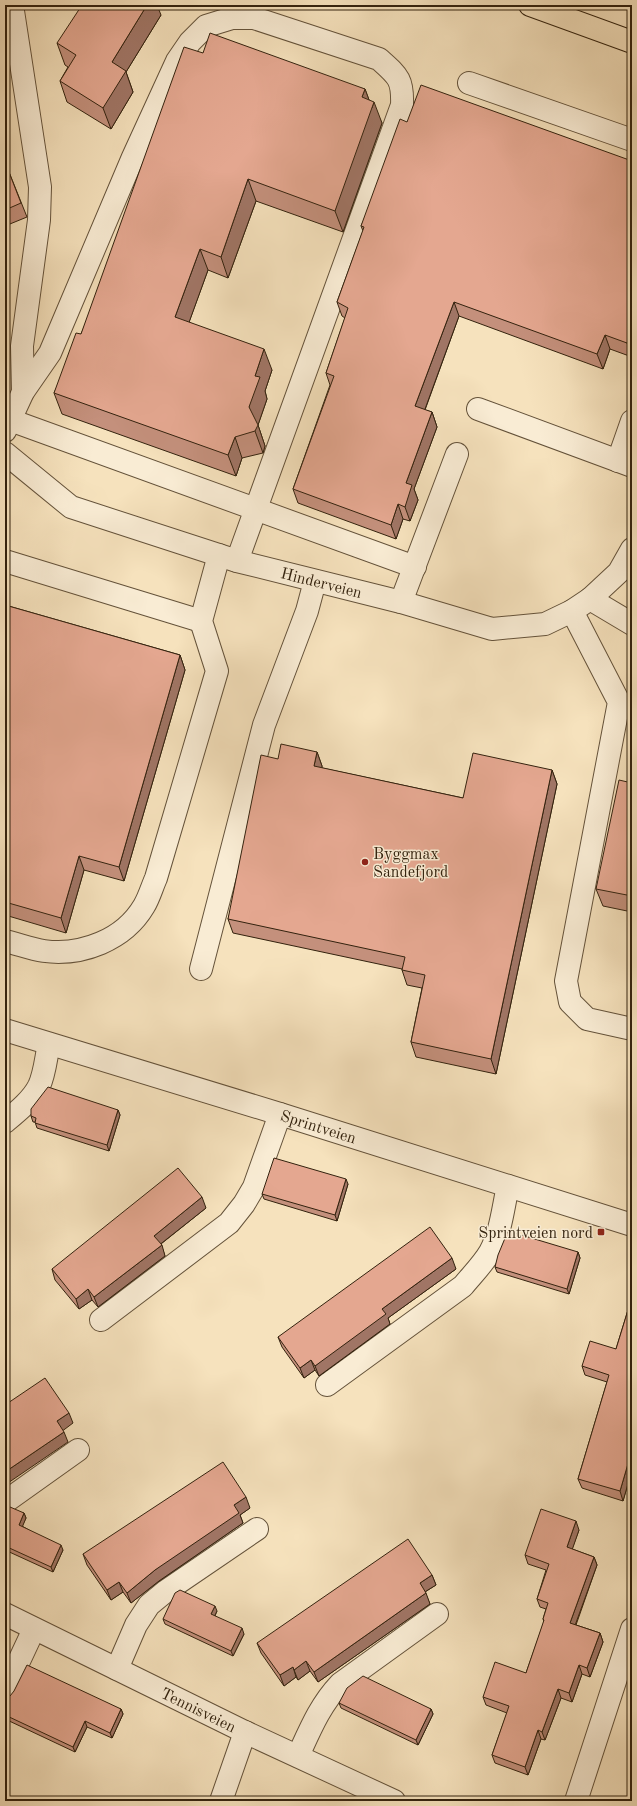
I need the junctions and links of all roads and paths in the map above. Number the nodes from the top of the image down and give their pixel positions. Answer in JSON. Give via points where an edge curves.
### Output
{"nodes":[{"id":1,"x":530,"y":5,"type":"edge"},
{"id":2,"x":13,"y":11,"type":"dead end"},
{"id":3,"x":632,"y":42,"type":"edge"},
{"id":4,"x":469,"y":83,"type":"dead end"},
{"id":5,"x":632,"y":140,"type":"edge"},
{"id":6,"x":23,"y":392,"type":"junction"},
{"id":7,"x":478,"y":409,"type":"dead end"},
{"id":8,"x":632,"y":421,"type":"edge"},
{"id":9,"x":8,"y":425,"type":"edge"},
{"id":10,"x":5,"y":453,"type":"edge"},
{"id":11,"x":457,"y":454,"type":"dead end"},
{"id":12,"x":625,"y":464,"type":"edge"},
{"id":13,"x":256,"y":510,"type":"junction"},
{"id":14,"x":632,"y":548,"type":"edge"},
{"id":15,"x":228,"y":558,"type":"junction"},
{"id":16,"x":5,"y":561,"type":"edge"},
{"id":17,"x":415,"y":567,"type":"junction"},
{"id":18,"x":315,"y":581,"type":"junction"},
{"id":19,"x":401,"y":602,"type":"junction"},
{"id":20,"x":581,"y":605,"type":"junction"},
{"id":21,"x":202,"y":621,"type":"junction"},
{"id":22,"x":632,"y":624,"type":"edge"},
{"id":23,"x":626,"y":705,"type":"edge"},
{"id":24,"x":5,"y":941,"type":"edge"},
{"id":25,"x":201,"y":969,"type":"dead end"},
{"id":26,"x":632,"y":1029,"type":"edge"},
{"id":27,"x":5,"y":1030,"type":"edge"},
{"id":28,"x":49,"y":1044,"type":"junction"},
{"id":29,"x":280,"y":1114,"type":"junction"},
{"id":30,"x":5,"y":1122,"type":"edge"},
{"id":31,"x":508,"y":1186,"type":"junction"},
{"id":32,"x":632,"y":1225,"type":"edge"},
{"id":33,"x":101,"y":1320,"type":"dead end"},
{"id":34,"x":327,"y":1385,"type":"dead end"},
{"id":35,"x":78,"y":1450,"type":"dead end"},
{"id":36,"x":5,"y":1502,"type":"edge"},
{"id":37,"x":257,"y":1529,"type":"dead end"},
{"id":38,"x":5,"y":1614,"type":"edge"},
{"id":39,"x":437,"y":1614,"type":"dead end"},
{"id":40,"x":34,"y":1629,"type":"junction"},
{"id":41,"x":632,"y":1629,"type":"edge"},
{"id":42,"x":117,"y":1669,"type":"junction"},
{"id":43,"x":5,"y":1691,"type":"edge"},
{"id":44,"x":246,"y":1732,"type":"junction"},
{"id":45,"x":298,"y":1756,"type":"junction"},
{"id":46,"x":221,"y":1801,"type":"edge"},
{"id":47,"x":394,"y":1801,"type":"edge"},
{"id":48,"x":576,"y":1801,"type":"edge"}],
"edges":[{"from":1,"to":3,"type":"main road"},
{"from":2,"to":6,"type":"street","via":[[40,187],[39,220],[22,346]]},
{"from":4,"to":5,"type":"street"},
{"from":6,"to":9,"type":"street"},
{"from":6,"to":13,"type":"street","via":[[50,353],[133,157],[177,61],[190,42],[206,26],[232,18],[254,18],[379,59],[395,73],[402,87],[402,105]]},
{"from":7,"to":12,"type":"street"},
{"from":8,"to":12,"type":"street"},
{"from":9,"to":13,"type":"street"},
{"from":10,"to":15,"type":"street","name":"Hinderveien","via":[[71,506]]},
{"from":11,"to":17,"type":"street"},
{"from":13,"to":15,"type":"street"},
{"from":13,"to":17,"type":"street"},
{"from":14,"to":20,"type":"street","name":"Hinderveien","via":[[619,572]]},
{"from":15,"to":18,"type":"street","name":"Hinderveien"},
{"from":15,"to":21,"type":"street"},
{"from":16,"to":21,"type":"street"},
{"from":17,"to":19,"type":"street"},
{"from":18,"to":19,"type":"street","name":"Hinderveien"},
{"from":18,"to":25,"type":"street","via":[[307,611],[264,725]]},
{"from":19,"to":20,"type":"street","name":"Hinderveien","via":[[492,629],[545,624]]},
{"from":20,"to":22,"type":"street"},
{"from":20,"to":23,"type":"street"},
{"from":21,"to":24,"type":"street","via":[[217,671],[156,878],[144,906],[128,927],[107,940],[77,952],[44,951]]},
{"from":23,"to":26,"type":"street","via":[[566,981],[570,1002],[587,1019]]},
{"from":27,"to":28,"type":"street","name":"Sprintveien"},
{"from":28,"to":29,"type":"street","name":"Sprintveien"},
{"from":28,"to":30,"type":"street","via":[[38,1086],[21,1109]]},
{"from":29,"to":31,"type":"street","name":"Sprintveien"},
{"from":29,"to":33,"type":"street","via":[[254,1187],[233,1218]]},
{"from":31,"to":32,"type":"street","name":"Sprintveien"},
{"from":31,"to":34,"type":"street","via":[[500,1226],[490,1251],[463,1286]]},
{"from":35,"to":36,"type":"street"},
{"from":37,"to":42,"type":"street","via":[[149,1605],[136,1625]]},
{"from":38,"to":40,"type":"street","name":"Tennisveien"},
{"from":39,"to":45,"type":"street","via":[[340,1684],[328,1696]]},
{"from":40,"to":42,"type":"street","name":"Tennisveien"},
{"from":40,"to":43,"type":"street"},
{"from":41,"to":48,"type":"street"},
{"from":42,"to":44,"type":"street","name":"Tennisveien"},
{"from":44,"to":45,"type":"street","name":"Tennisveien"},
{"from":44,"to":46,"type":"street"},
{"from":45,"to":47,"type":"street","name":"Tennisveien"}]}
